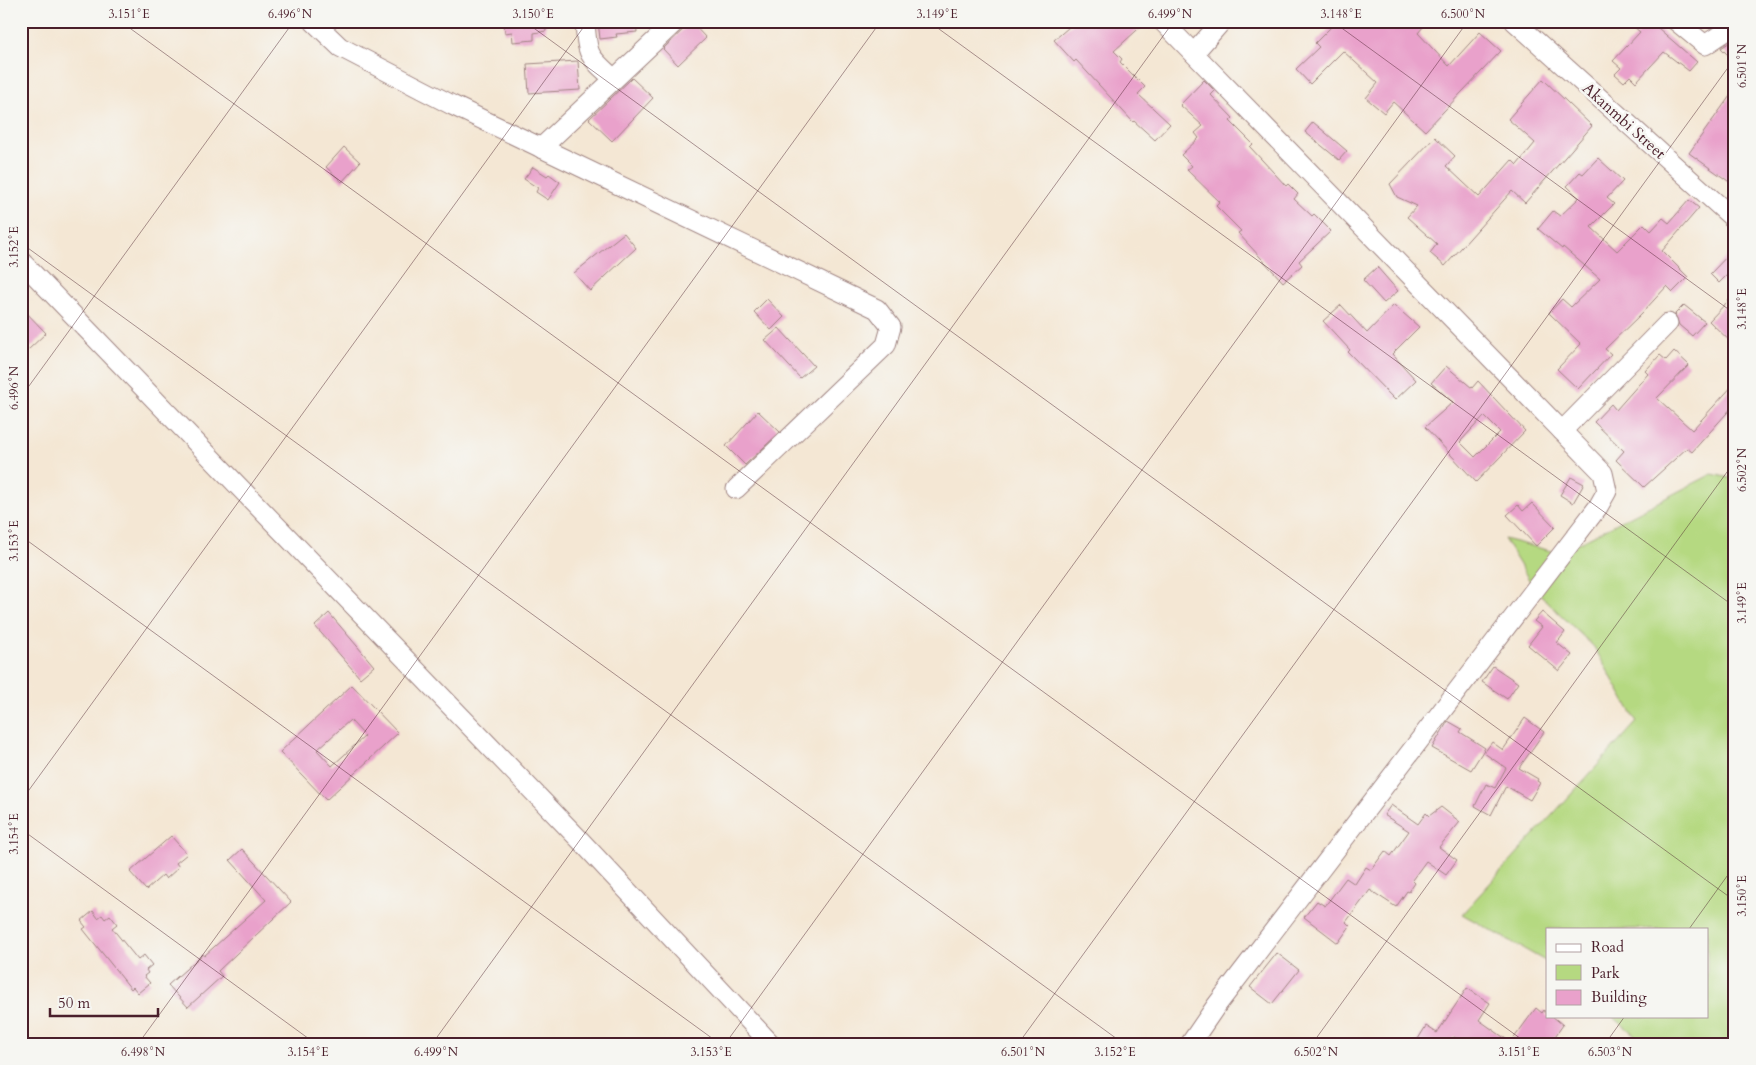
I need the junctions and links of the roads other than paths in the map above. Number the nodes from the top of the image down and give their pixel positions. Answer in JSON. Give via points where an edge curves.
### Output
{"nodes":[{"id":1,"x":313,"y":21,"type":"edge"},
{"id":2,"x":585,"y":21,"type":"edge"},
{"id":3,"x":676,"y":21,"type":"edge"},
{"id":4,"x":1162,"y":21,"type":"edge"},
{"id":5,"x":1222,"y":21,"type":"edge"},
{"id":6,"x":1514,"y":21,"type":"edge"},
{"id":7,"x":1676,"y":21,"type":"edge"},
{"id":8,"x":1735,"y":25,"type":"edge"},
{"id":9,"x":1194,"y":53,"type":"junction"},
{"id":10,"x":613,"y":78,"type":"junction"},
{"id":11,"x":541,"y":148,"type":"junction"},
{"id":12,"x":1735,"y":220,"type":"edge"},
{"id":13,"x":21,"y":261,"type":"edge"},
{"id":14,"x":1668,"y":323,"type":"dead end"},
{"id":15,"x":1562,"y":431,"type":"junction"},
{"id":16,"x":736,"y":489,"type":"dead end"},
{"id":17,"x":771,"y":1044,"type":"edge"},
{"id":18,"x":1190,"y":1044,"type":"edge"}],
"edges":[{"from":1,"to":11,"type":"street","via":[[340,47]]},
{"from":2,"to":10,"type":"street","via":[[586,48],[594,61]]},
{"from":3,"to":10,"type":"street"},
{"from":4,"to":9,"type":"street"},
{"from":5,"to":9,"type":"street"},
{"from":6,"to":12,"type":"street","name":"Akanmbi Street"},
{"from":7,"to":8,"type":"street","via":[[1705,45]]},
{"from":9,"to":15,"type":"street"},
{"from":10,"to":11,"type":"street"},
{"from":11,"to":16,"type":"street","via":[[877,309],[891,327],[886,345]]},
{"from":13,"to":17,"type":"street","via":[[579,839]]},
{"from":14,"to":15,"type":"street"},
{"from":15,"to":18,"type":"street","via":[[1603,473],[1607,491],[1598,507]]}]}
